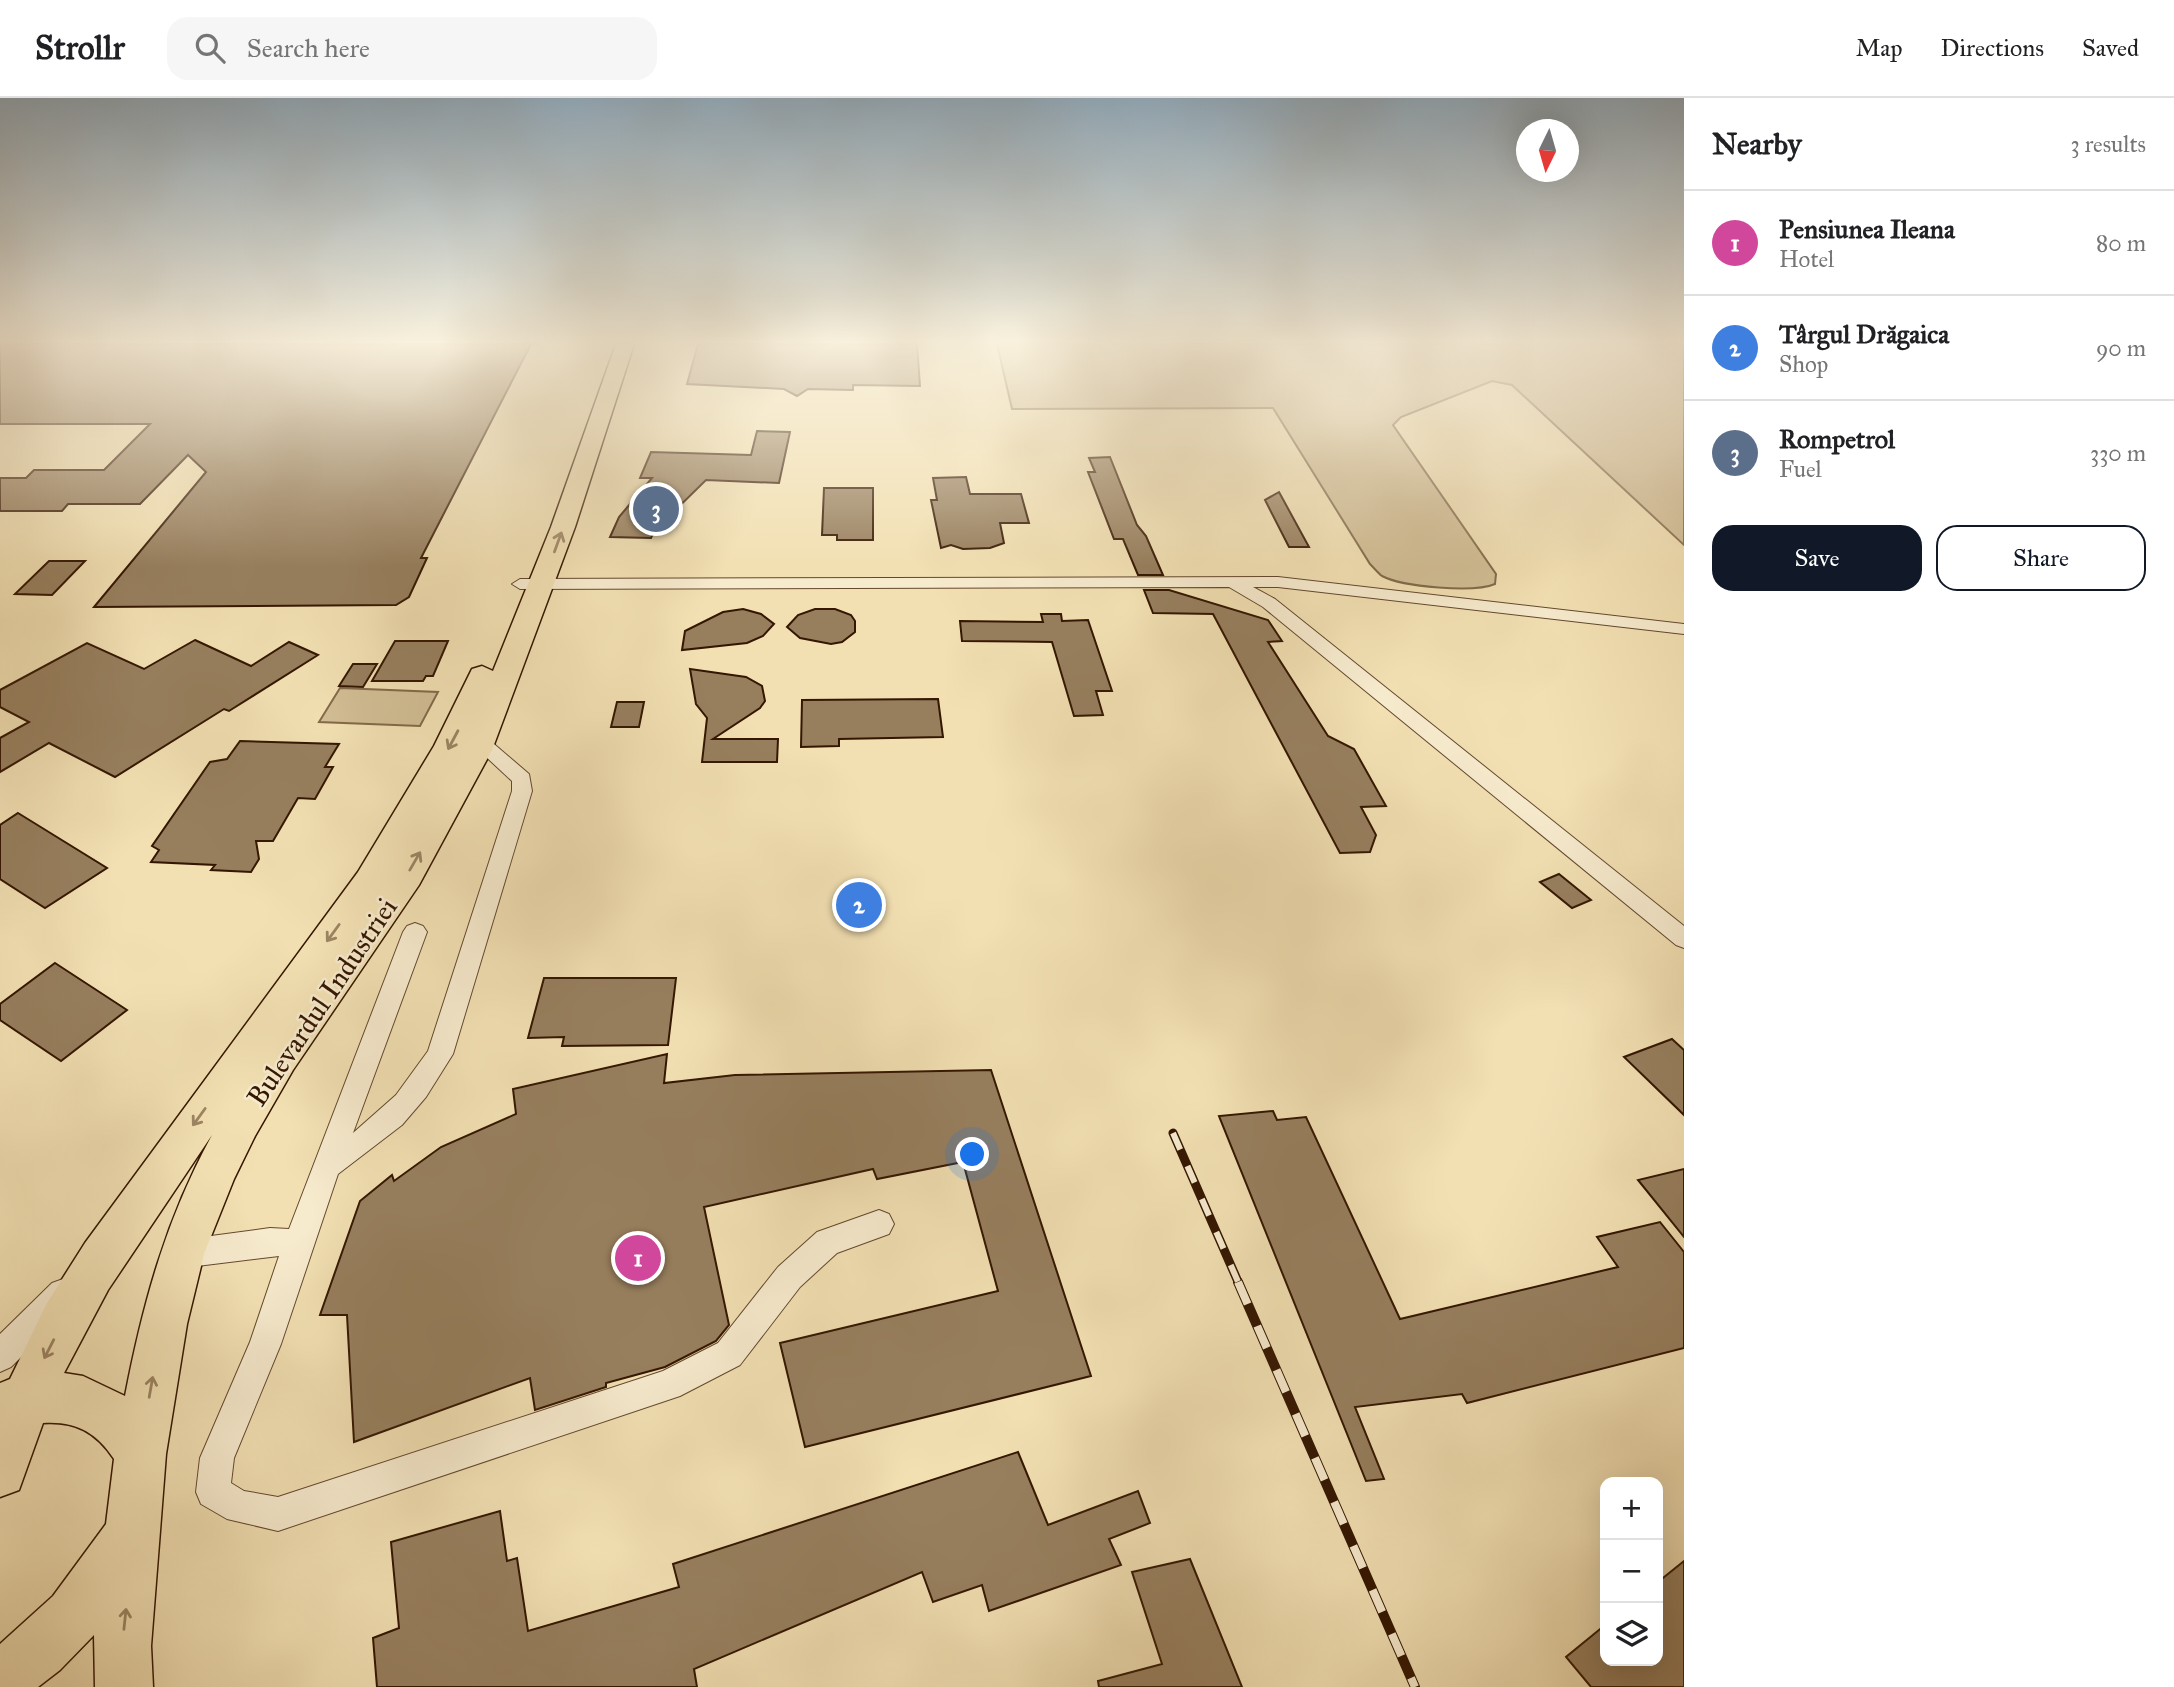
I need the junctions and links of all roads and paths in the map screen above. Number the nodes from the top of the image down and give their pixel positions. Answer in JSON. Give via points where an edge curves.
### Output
{"nodes":[{"id":1,"x":583,"y":418,"type":"edge"},
{"id":2,"x":596,"y":418,"type":"edge"},
{"id":3,"x":1234,"y":583,"type":"junction"},
{"id":4,"x":531,"y":584,"type":"junction"},
{"id":5,"x":1684,"y":629,"type":"edge"},
{"id":6,"x":480,"y":742,"type":"junction"},
{"id":7,"x":415,"y":932,"type":"dead end"},
{"id":8,"x":1684,"y":939,"type":"edge"},
{"id":9,"x":330,"y":1164,"type":"junction"},
{"id":10,"x":879,"y":1224,"type":"dead end"},
{"id":11,"x":298,"y":1243,"type":"junction"},
{"id":12,"x":181,"y":1254,"type":"junction"},
{"id":13,"x":9,"y":1387,"type":"edge"},
{"id":14,"x":139,"y":1454,"type":"junction"},
{"id":15,"x":0,"y":1471,"type":"edge"},
{"id":16,"x":134,"y":1531,"type":"junction"},
{"id":17,"x":0,"y":1677,"type":"edge"},
{"id":18,"x":124,"y":1687,"type":"edge"}],
"edges":[{"from":1,"to":4,"type":"main road","name":"Bulevardul Industriei"},
{"from":4,"to":2,"type":"main road","name":"Bulevardul Industriei","one_way":true},
{"from":3,"to":4,"type":"street"},
{"from":3,"to":5,"type":"street","via":[[1278,582]]},
{"from":3,"to":8,"type":"street","via":[[1269,603]]},
{"from":4,"to":6,"type":"main road","name":"Bulevardul Industriei"},
{"from":4,"to":13,"type":"main road","name":"Bulevardul Industriei","one_way":true,"via":[[465,717],[371,879],[192,1125],[65,1318]]},
{"from":6,"to":9,"type":"street","via":[[522,779],[440,1054],[400,1111],[376,1135]]},
{"from":12,"to":6,"type":"main road","name":"Bulevardul Industriei","one_way":true,"via":[[240,1123],[279,1058],[407,876]]},
{"from":7,"to":9,"type":"street"},
{"from":9,"to":11,"type":"street"},
{"from":10,"to":11,"type":"street","via":[[827,1242],[789,1277],[729,1354],[668,1385],[278,1514],[239,1507],[213,1492],[217,1458],[265,1344]]},
{"from":11,"to":12,"type":"street","via":[[260,1243]]},
{"from":14,"to":12,"type":"main road","name":"Bulevardul Industriei","one_way":true},
{"from":13,"to":14,"type":"main road","via":[[97,1406],[120,1425]]},
{"from":13,"to":15,"type":"main road","name":"Bulevardul Industriei"},
{"from":14,"to":16,"type":"main road","name":"Bulevardul Industriei"},
{"from":16,"to":17,"type":"main road","via":[[102,1581],[58,1634]]},
{"from":18,"to":16,"type":"main road","name":"Bulevardul Industriei","one_way":true,"via":[[122,1646]]}]}
